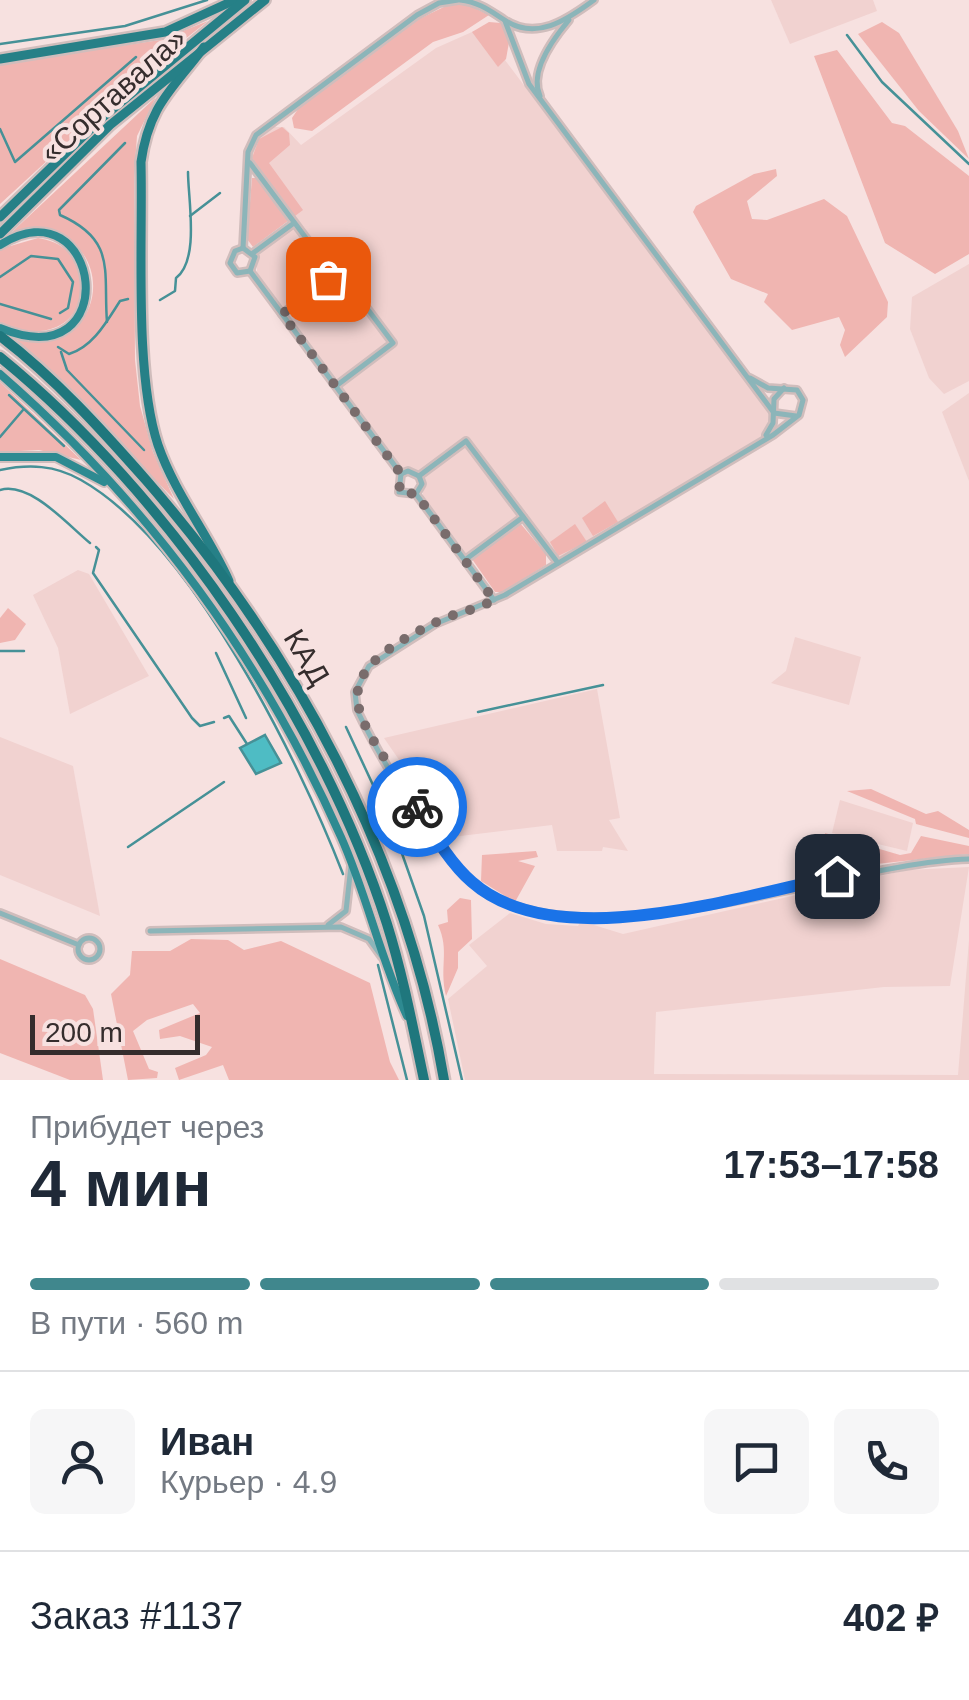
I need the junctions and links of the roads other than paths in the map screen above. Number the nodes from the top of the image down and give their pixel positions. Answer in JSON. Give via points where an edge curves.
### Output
{"nodes":[{"id":1,"x":235,"y":0,"type":"edge"},
{"id":2,"x":245,"y":0,"type":"edge"},
{"id":3,"x":265,"y":0,"type":"edge"},
{"id":4,"x":459,"y":0,"type":"edge"},
{"id":5,"x":594,"y":0,"type":"edge"},
{"id":6,"x":570,"y":17,"type":"junction"},
{"id":7,"x":505,"y":22,"type":"junction"},
{"id":8,"x":525,"y":29,"type":"junction"},
{"id":9,"x":543,"y":29,"type":"junction"},
{"id":10,"x":516,"y":43,"type":"junction"},
{"id":11,"x":552,"y":44,"type":"junction"},
{"id":12,"x":204,"y":47,"type":"junction"},
{"id":13,"x":520,"y":57,"type":"junction"},
{"id":14,"x":0,"y":59,"type":"edge"},
{"id":15,"x":539,"y":62,"type":"junction"},
{"id":16,"x":544,"y":103,"type":"junction"},
{"id":17,"x":248,"y":160,"type":"junction"},
{"id":18,"x":0,"y":216,"type":"edge"},
{"id":19,"x":294,"y":223,"type":"junction"},
{"id":20,"x":0,"y":234,"type":"edge"},
{"id":21,"x":0,"y":245,"type":"edge"},
{"id":22,"x":244,"y":248,"type":"junction"},
{"id":23,"x":253,"y":254,"type":"junction"},
{"id":24,"x":250,"y":272,"type":"junction"},
{"id":25,"x":334,"y":274,"type":"junction"},
{"id":26,"x":282,"y":314,"type":"junction"},
{"id":27,"x":0,"y":328,"type":"edge"},
{"id":28,"x":0,"y":336,"type":"edge"},
{"id":29,"x":0,"y":357,"type":"edge"},
{"id":30,"x":0,"y":374,"type":"edge"},
{"id":31,"x":750,"y":378,"type":"junction"},
{"id":32,"x":336,"y":386,"type":"junction"},
{"id":33,"x":785,"y":388,"type":"junction"},
{"id":34,"x":774,"y":413,"type":"junction"},
{"id":35,"x":799,"y":415,"type":"junction"},
{"id":36,"x":760,"y":442,"type":"junction"},
{"id":37,"x":0,"y":457,"type":"edge"},
{"id":38,"x":401,"y":474,"type":"junction"},
{"id":39,"x":419,"y":476,"type":"junction"},
{"id":40,"x":416,"y":494,"type":"junction"},
{"id":41,"x":129,"y":502,"type":"junction"},
{"id":42,"x":523,"y":517,"type":"junction"},
{"id":43,"x":465,"y":560,"type":"junction"},
{"id":44,"x":558,"y":562,"type":"junction"},
{"id":45,"x":230,"y":582,"type":"junction"},
{"id":46,"x":494,"y":600,"type":"junction"},
{"id":47,"x":969,"y":859,"type":"edge"},
{"id":48,"x":352,"y":865,"type":"junction"},
{"id":49,"x":0,"y":912,"type":"edge"},
{"id":50,"x":326,"y":926,"type":"junction"},
{"id":51,"x":150,"y":930,"type":"dead end"},
{"id":52,"x":79,"y":945,"type":"junction"},
{"id":53,"x":386,"y":964,"type":"junction"},
{"id":54,"x":415,"y":1034,"type":"junction"},
{"id":55,"x":424,"y":1080,"type":"edge"},
{"id":56,"x":444,"y":1080,"type":"edge"}],
"edges":[{"from":1,"to":14,"type":"highway","via":[[165,32]]},
{"from":2,"to":18,"type":"highway","name":"«Сортавала»","via":[[104,116]]},
{"from":3,"to":12,"type":"highway","name":"«Сортавала»"},
{"from":4,"to":7,"type":"street","via":[[480,4]]},
{"from":4,"to":17,"type":"street","via":[[417,16],[256,135]]},
{"from":5,"to":6,"type":"street"},
{"from":6,"to":9,"type":"street"},
{"from":6,"to":11,"type":"street"},
{"from":7,"to":8,"type":"street"},
{"from":7,"to":10,"type":"street"},
{"from":8,"to":9,"type":"street"},
{"from":8,"to":10,"type":"street"},
{"from":9,"to":11,"type":"street"},
{"from":10,"to":13,"type":"street"},
{"from":11,"to":15,"type":"street"},
{"from":12,"to":20,"type":"highway","name":"«Сортавала»","via":[[110,125]]},
{"from":12,"to":45,"type":"highway","via":[[165,92],[145,133],[146,383],[170,474]]},
{"from":13,"to":15,"type":"street"},
{"from":13,"to":16,"type":"street"},
{"from":15,"to":16,"type":"street","via":[[535,84]]},
{"from":16,"to":31,"type":"street"},
{"from":17,"to":19,"type":"street"},
{"from":17,"to":22,"type":"street"},
{"from":19,"to":23,"type":"street"},
{"from":19,"to":25,"type":"street"},
{"from":21,"to":27,"type":"main road","via":[[28,234],[56,237],[82,259],[88,284],[78,317],[53,335]]},
{"from":22,"to":23,"type":"street"},
{"from":22,"to":24,"type":"street","via":[[230,262],[238,273]]},
{"from":23,"to":24,"type":"street"},
{"from":24,"to":26,"type":"street"},
{"from":25,"to":26,"type":"street"},
{"from":25,"to":32,"type":"street","via":[[393,343]]},
{"from":26,"to":32,"type":"street"},
{"from":28,"to":45,"type":"highway","name":"КАД","via":[[99,426]]},
{"from":29,"to":54,"type":"highway","name":"КАД","via":[[95,443],[198,570],[264,668],[357,847],[387,924]]},
{"from":30,"to":41,"type":"main road"},
{"from":31,"to":33,"type":"street"},
{"from":31,"to":34,"type":"street"},
{"from":32,"to":38,"type":"street"},
{"from":33,"to":34,"type":"street","via":[[774,399]]},
{"from":33,"to":35,"type":"street","via":[[801,394]]},
{"from":34,"to":35,"type":"street"},
{"from":34,"to":36,"type":"street"},
{"from":35,"to":36,"type":"street"},
{"from":36,"to":44,"type":"street"},
{"from":37,"to":41,"type":"main road","via":[[41,454],[75,464]]},
{"from":38,"to":39,"type":"street"},
{"from":38,"to":40,"type":"street","via":[[399,492]]},
{"from":39,"to":40,"type":"street"},
{"from":39,"to":42,"type":"street","via":[[466,441]]},
{"from":40,"to":43,"type":"street"},
{"from":41,"to":48,"type":"main road","via":[[254,668]]},
{"from":42,"to":43,"type":"street"},
{"from":42,"to":44,"type":"street"},
{"from":43,"to":46,"type":"street"},
{"from":44,"to":46,"type":"street"},
{"from":45,"to":56,"type":"highway","name":"КАД","via":[[292,679],[374,839],[403,919]]},
{"from":46,"to":47,"type":"street","via":[[435,624],[369,666],[355,700],[377,747],[452,860],[495,898],[536,914],[626,920],[884,867]]},
{"from":48,"to":50,"type":"street","via":[[346,912]]},
{"from":48,"to":53,"type":"main road"},
{"from":49,"to":52,"type":"street"},
{"from":50,"to":51,"type":"street"},
{"from":50,"to":53,"type":"street","via":[[357,930]]},
{"from":52,"to":52,"type":"street","via":[[86,960],[100,951],[90,938]]},
{"from":53,"to":54,"type":"main road"},
{"from":54,"to":55,"type":"highway","name":"КАД"}]}
